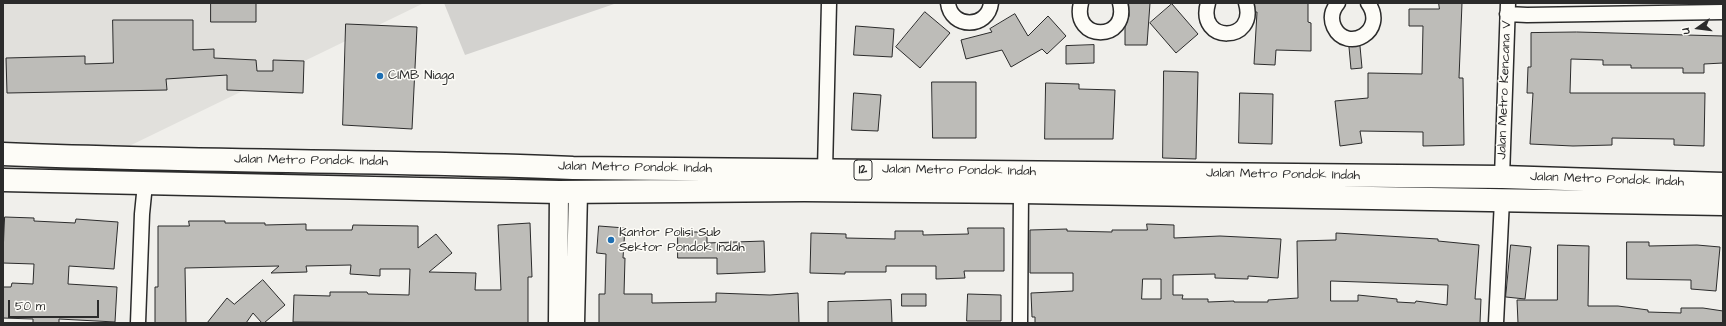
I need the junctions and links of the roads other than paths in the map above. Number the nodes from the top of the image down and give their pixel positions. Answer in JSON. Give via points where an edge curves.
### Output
{"nodes":[{"id":1,"x":830,"y":3,"type":"edge"},
{"id":2,"x":948,"y":3,"type":"edge"},
{"id":3,"x":991,"y":3,"type":"edge"},
{"id":4,"x":1081,"y":3,"type":"edge"},
{"id":5,"x":1120,"y":3,"type":"edge"},
{"id":6,"x":1208,"y":3,"type":"edge"},
{"id":7,"x":1246,"y":3,"type":"edge"},
{"id":8,"x":1338,"y":3,"type":"edge"},
{"id":9,"x":1368,"y":3,"type":"edge"},
{"id":10,"x":1643,"y":8,"type":"edge"},
{"id":11,"x":1507,"y":9,"type":"edge"},
{"id":12,"x":1723,"y":12,"type":"edge"},
{"id":13,"x":3,"y":154,"type":"edge"},
{"id":14,"x":825,"y":170,"type":"junction"},
{"id":15,"x":1502,"y":177,"type":"junction"},
{"id":16,"x":3,"y":180,"type":"edge"},
{"id":17,"x":145,"y":184,"type":"junction"},
{"id":18,"x":1723,"y":184,"type":"edge"},
{"id":19,"x":569,"y":192,"type":"junction"},
{"id":20,"x":1021,"y":192,"type":"junction"},
{"id":21,"x":1502,"y":200,"type":"junction"},
{"id":22,"x":1723,"y":204,"type":"edge"},
{"id":23,"x":138,"y":323,"type":"edge"},
{"id":24,"x":558,"y":323,"type":"edge"},
{"id":25,"x":575,"y":323,"type":"edge"},
{"id":26,"x":1020,"y":323,"type":"edge"},
{"id":27,"x":1496,"y":323,"type":"edge"}],
"edges":[{"from":1,"to":14,"type":"street"},
{"from":2,"to":3,"type":"street","via":[[955,18],[964,23],[975,23],[984,18]]},
{"from":4,"to":5,"type":"street","via":[[1080,17],[1084,24],[1089,29],[1104,32],[1112,30],[1121,17]]},
{"from":6,"to":7,"type":"street","via":[[1206,18],[1210,25],[1223,34],[1231,34],[1244,26],[1248,11]]},
{"from":8,"to":9,"type":"street","via":[[1332,16],[1336,30],[1349,39],[1357,39],[1364,36],[1373,24],[1374,16]]},
{"from":10,"to":11,"type":"street","via":[[1527,15]]},
{"from":10,"to":12,"type":"street"},
{"from":11,"to":15,"type":"street","name":"Jalan Metro Kencana V"},
{"from":13,"to":14,"type":"highway","name":"Jalan Metro Pondok Indah","number":"12","via":[[102,158],[452,163],[573,168]]},
{"from":14,"to":15,"type":"highway","name":"Jalan Metro Pondok Indah","number":"12"},
{"from":15,"to":18,"type":"highway","name":"Jalan Metro Pondok Indah","number":"12"},
{"from":16,"to":17,"type":"highway","name":"Jalan Metro Pondok Indah","number":"12"},
{"from":17,"to":19,"type":"highway","name":"Jalan Metro Pondok Indah","number":"12"},
{"from":17,"to":23,"type":"street"},
{"from":19,"to":20,"type":"highway","name":"Jalan Metro Pondok Indah","number":"12"},
{"from":19,"to":24,"type":"street"},
{"from":19,"to":25,"type":"street"},
{"from":20,"to":21,"type":"highway","name":"Jalan Metro Pondok Indah","number":"12"},
{"from":20,"to":26,"type":"street"},
{"from":21,"to":22,"type":"highway","name":"Jalan Metro Pondok Indah","number":"12"},
{"from":21,"to":27,"type":"street"}]}
